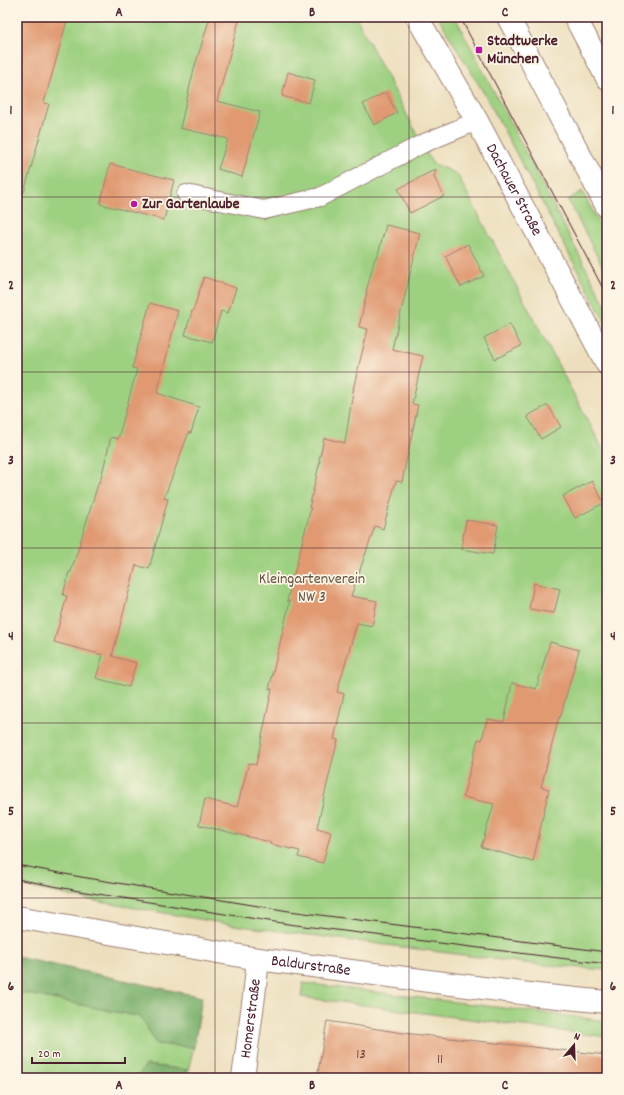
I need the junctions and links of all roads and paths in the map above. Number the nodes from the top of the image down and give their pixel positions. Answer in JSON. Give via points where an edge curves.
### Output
{"nodes":[{"id":1,"x":417,"y":17,"type":"edge"},
{"id":2,"x":508,"y":17,"type":"edge"},
{"id":3,"x":575,"y":17,"type":"edge"},
{"id":4,"x":607,"y":78,"type":"edge"},
{"id":5,"x":477,"y":121,"type":"junction"},
{"id":6,"x":186,"y":194,"type":"dead end"},
{"id":7,"x":607,"y":207,"type":"edge"},
{"id":8,"x":607,"y":364,"type":"edge"},
{"id":9,"x":17,"y":917,"type":"edge"},
{"id":10,"x":258,"y":959,"type":"junction"},
{"id":11,"x":607,"y":1002,"type":"edge"},
{"id":12,"x":243,"y":1078,"type":"edge"}],
"edges":[{"from":1,"to":5,"type":"street","name":"Dachauer Straße"},
{"from":2,"to":7,"type":"street"},
{"from":3,"to":4,"type":"street"},
{"from":5,"to":6,"type":"lane","via":[[422,144],[320,198],[264,210]]},
{"from":5,"to":8,"type":"street","name":"Dachauer Straße"},
{"from":9,"to":10,"type":"street","name":"Baldurstraße"},
{"from":10,"to":11,"type":"street","name":"Baldurstraße"},
{"from":10,"to":12,"type":"street","name":"Homerstraße"}]}
